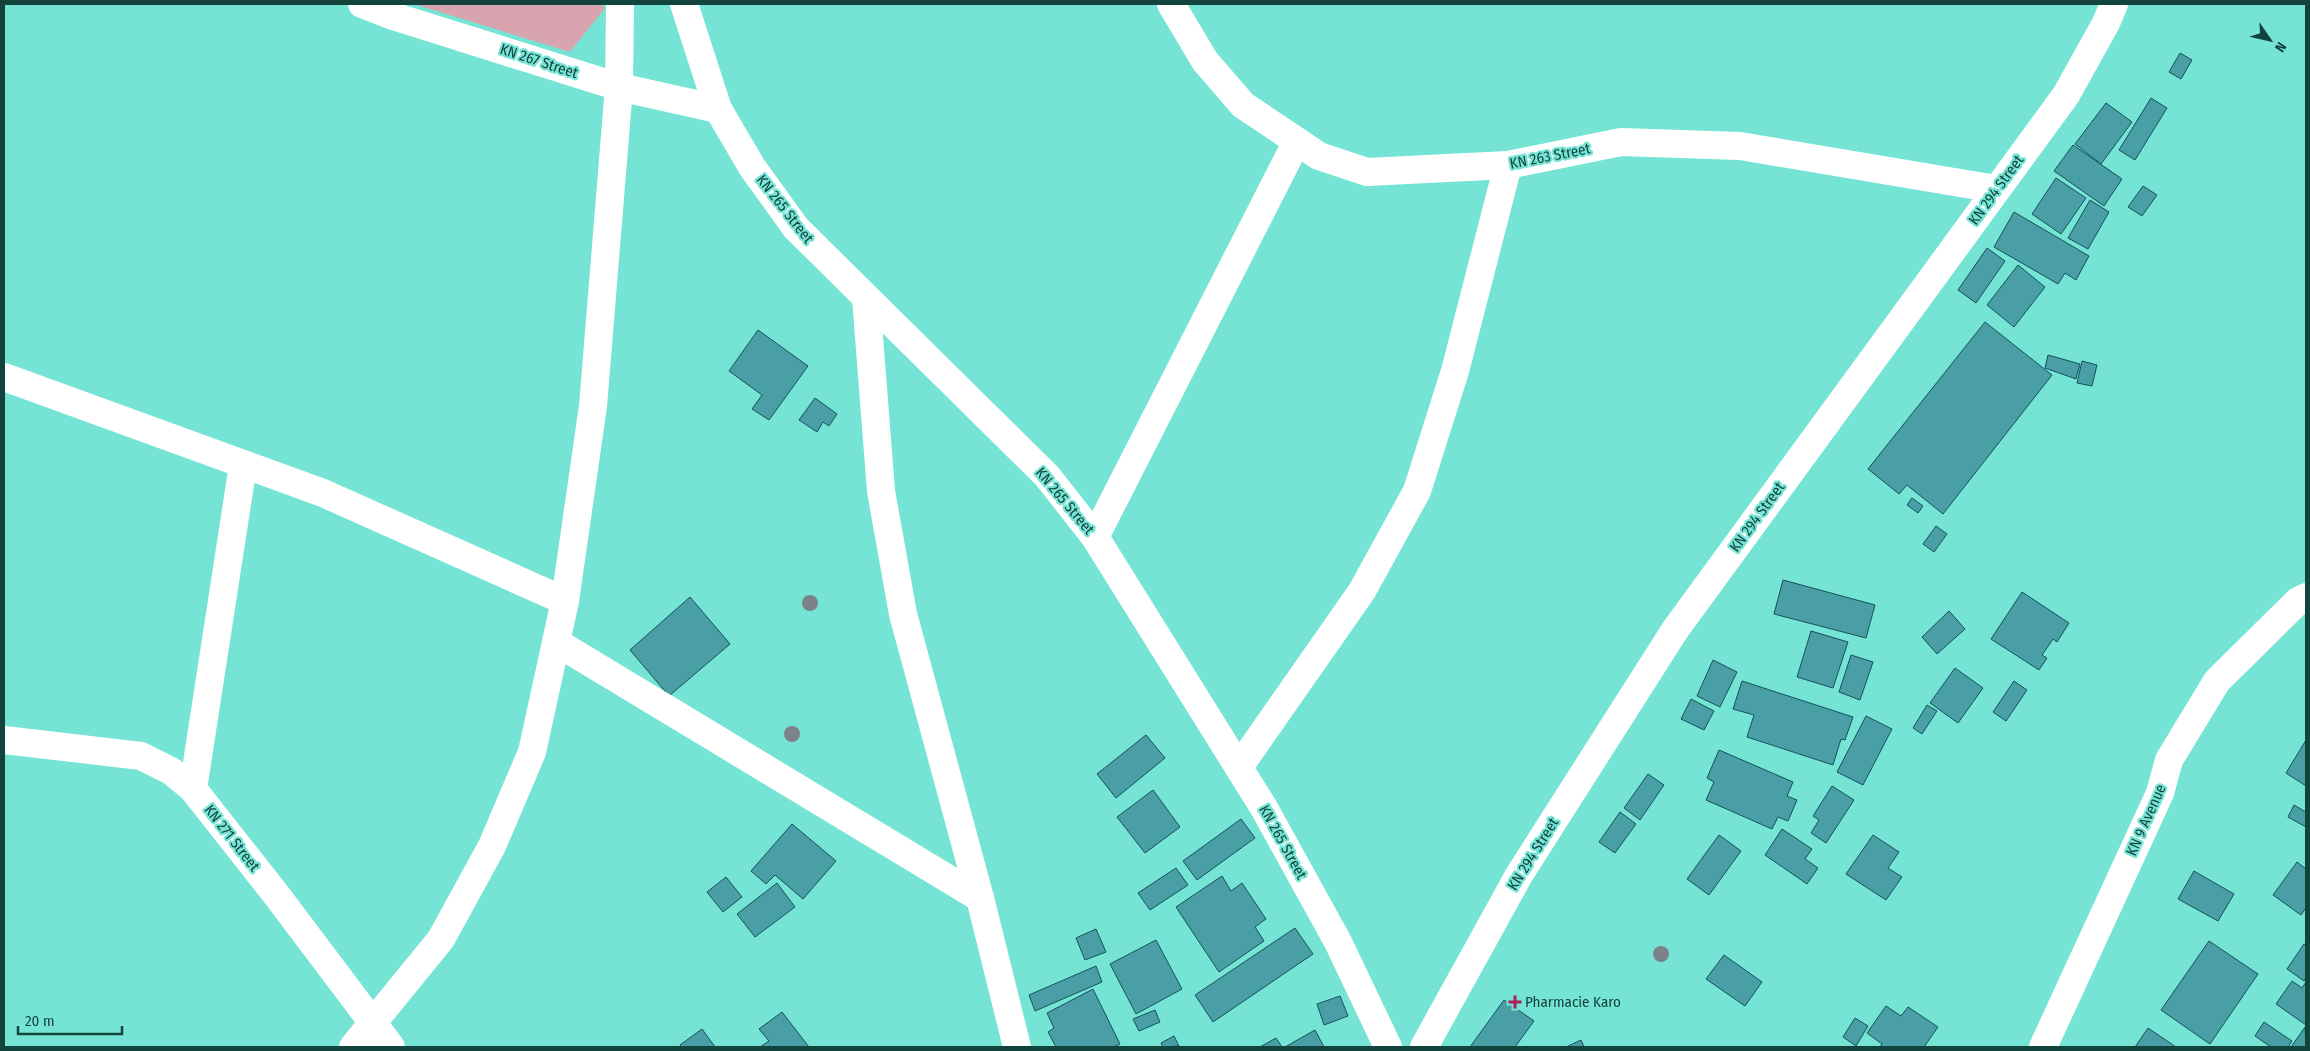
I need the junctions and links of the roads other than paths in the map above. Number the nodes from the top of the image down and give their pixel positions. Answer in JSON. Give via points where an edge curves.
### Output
{"nodes":[{"id":1,"x":362,"y":4,"type":"edge"},
{"id":2,"x":620,"y":4,"type":"edge"},
{"id":3,"x":684,"y":4,"type":"edge"},
{"id":4,"x":1171,"y":4,"type":"edge"},
{"id":5,"x":2114,"y":4,"type":"edge"},
{"id":6,"x":618,"y":87,"type":"junction"},
{"id":7,"x":718,"y":108,"type":"junction"},
{"id":8,"x":1297,"y":141,"type":"junction"},
{"id":9,"x":1508,"y":165,"type":"junction"},
{"id":10,"x":1996,"y":189,"type":"junction"},
{"id":11,"x":866,"y":298,"type":"junction"},
{"id":12,"x":4,"y":377,"type":"edge"},
{"id":13,"x":243,"y":465,"type":"junction"},
{"id":14,"x":1095,"y":538,"type":"junction"},
{"id":15,"x":2306,"y":597,"type":"edge"},
{"id":16,"x":565,"y":601,"type":"junction"},
{"id":17,"x":556,"y":642,"type":"junction"},
{"id":18,"x":4,"y":740,"type":"edge"},
{"id":19,"x":1240,"y":767,"type":"junction"},
{"id":20,"x":193,"y":789,"type":"junction"},
{"id":21,"x":980,"y":898,"type":"junction"},
{"id":22,"x":373,"y":1025,"type":"junction"},
{"id":23,"x":353,"y":1047,"type":"edge"},
{"id":24,"x":391,"y":1047,"type":"edge"},
{"id":25,"x":1017,"y":1047,"type":"edge"},
{"id":26,"x":1388,"y":1047,"type":"edge"},
{"id":27,"x":1424,"y":1047,"type":"edge"},
{"id":28,"x":2043,"y":1047,"type":"edge"}],
"edges":[{"from":1,"to":6,"type":"street","name":"KN 267 Street"},
{"from":2,"to":6,"type":"street"},
{"from":3,"to":7,"type":"street","name":"KN 265 Street"},
{"from":4,"to":8,"type":"street","name":"KN 263 Street","via":[[1204,61],[1243,105]]},
{"from":5,"to":10,"type":"street","name":"KN 294 Street","via":[[2066,95]]},
{"from":6,"to":7,"type":"street","name":"KN 267 Street"},
{"from":6,"to":16,"type":"street","via":[[593,406]]},
{"from":7,"to":11,"type":"street","name":"KN 265 Street","via":[[752,167],[796,228]]},
{"from":8,"to":9,"type":"street","name":"KN 263 Street","via":[[1319,156],[1367,172]]},
{"from":8,"to":14,"type":"street"},
{"from":9,"to":10,"type":"street","name":"KN 263 Street","via":[[1621,142],[1740,146]]},
{"from":9,"to":19,"type":"street","via":[[1455,371],[1418,491],[1362,591]]},
{"from":10,"to":27,"type":"street","name":"KN 294 Street","via":[[1675,630],[1519,875]]},
{"from":11,"to":14,"type":"street","name":"KN 265 Street","via":[[1047,476]]},
{"from":11,"to":21,"type":"street","via":[[882,491],[903,614]]},
{"from":12,"to":13,"type":"street"},
{"from":13,"to":16,"type":"street","via":[[323,493]]},
{"from":13,"to":20,"type":"street"},
{"from":14,"to":19,"type":"street","name":"KN 265 Street"},
{"from":15,"to":28,"type":"street","name":"KN 9 Avenue","via":[[2298,601],[2217,681],[2169,760],[2160,793]]},
{"from":16,"to":17,"type":"street"},
{"from":17,"to":21,"type":"street"},
{"from":17,"to":22,"type":"street","via":[[532,752],[492,846],[441,939]]},
{"from":18,"to":20,"type":"street","name":"KN 271 Street","via":[[142,756],[171,770]]},
{"from":19,"to":26,"type":"street","name":"KN 265 Street","via":[[1338,942]]},
{"from":20,"to":22,"type":"street","name":"KN 271 Street"},
{"from":21,"to":25,"type":"street"},
{"from":22,"to":23,"type":"street"},
{"from":22,"to":24,"type":"street","name":"KN 271 Street"}]}
